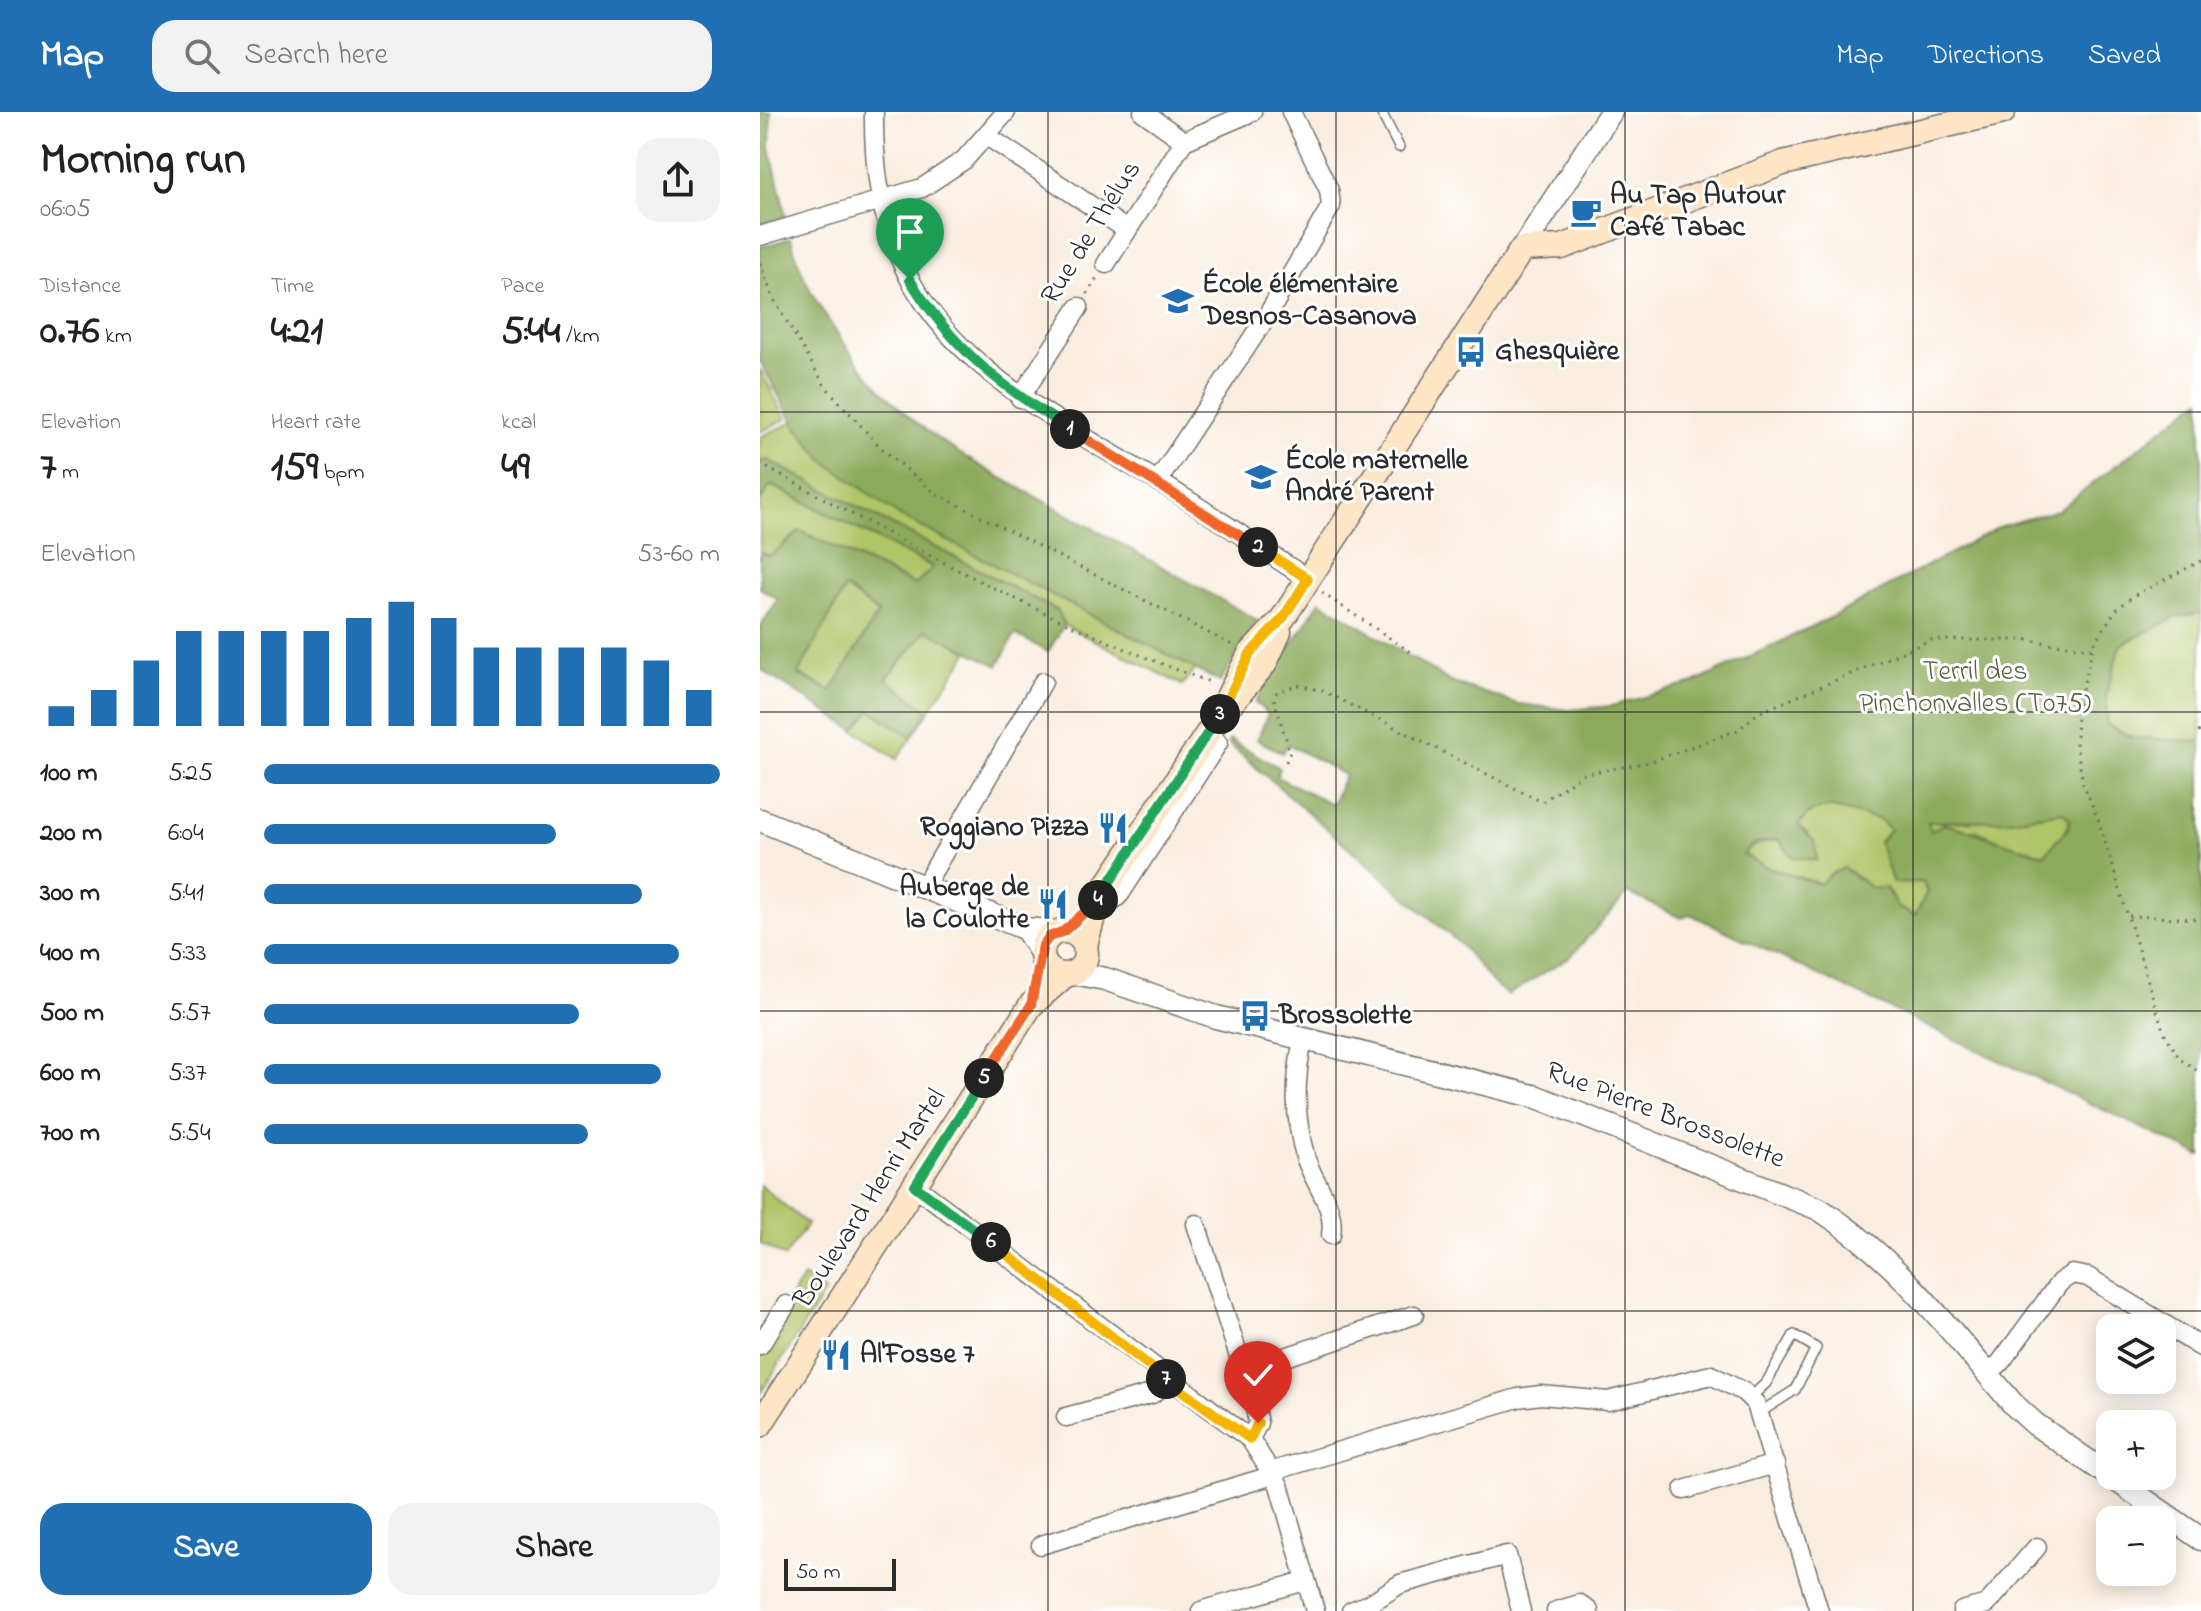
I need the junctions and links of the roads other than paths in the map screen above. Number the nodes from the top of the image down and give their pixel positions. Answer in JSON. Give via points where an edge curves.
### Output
{"nodes":[{"id":1,"x":874,"y":112,"type":"edge"},
{"id":2,"x":1006,"y":112,"type":"edge"},
{"id":3,"x":1143,"y":112,"type":"edge"},
{"id":4,"x":1252,"y":112,"type":"edge"},
{"id":5,"x":1291,"y":112,"type":"edge"},
{"id":6,"x":1381,"y":112,"type":"edge"},
{"id":7,"x":1611,"y":112,"type":"edge"},
{"id":8,"x":2003,"y":112,"type":"edge"},
{"id":9,"x":987,"y":136,"type":"junction"},
{"id":10,"x":1184,"y":141,"type":"junction"},
{"id":11,"x":1399,"y":147,"type":"dead end"},
{"id":12,"x":880,"y":202,"type":"junction"},
{"id":13,"x":1127,"y":230,"type":"junction"},
{"id":14,"x":760,"y":236,"type":"edge"},
{"id":15,"x":1522,"y":249,"type":"junction"},
{"id":16,"x":1106,"y":264,"type":"road end"},
{"id":17,"x":1079,"y":307,"type":"road end"},
{"id":18,"x":1020,"y":398,"type":"junction"},
{"id":19,"x":1158,"y":481,"type":"junction"},
{"id":20,"x":1307,"y":580,"type":"junction"},
{"id":21,"x":1043,"y":682,"type":"dead end"},
{"id":22,"x":760,"y":820,"type":"edge"},
{"id":23,"x":925,"y":885,"type":"junction"},
{"id":24,"x":1098,"y":899,"type":"junction"},
{"id":25,"x":1026,"y":929,"type":"junction"},
{"id":26,"x":1061,"y":931,"type":"junction"},
{"id":27,"x":1042,"y":957,"type":"junction"},
{"id":28,"x":1077,"y":963,"type":"junction"},
{"id":29,"x":1031,"y":1005,"type":"junction"},
{"id":30,"x":1303,"y":1040,"type":"junction"},
{"id":31,"x":915,"y":1186,"type":"junction"},
{"id":32,"x":1196,"y":1224,"type":"dead end"},
{"id":33,"x":1331,"y":1235,"type":"dead end"},
{"id":34,"x":786,"y":1305,"type":"dead end"},
{"id":35,"x":1414,"y":1315,"type":"dead end"},
{"id":36,"x":760,"y":1345,"type":"edge"},
{"id":37,"x":2201,"y":1347,"type":"edge"},
{"id":38,"x":1245,"y":1370,"type":"junction"},
{"id":39,"x":1987,"y":1374,"type":"junction"},
{"id":40,"x":1170,"y":1382,"type":"junction"},
{"id":41,"x":1755,"y":1406,"type":"junction"},
{"id":42,"x":1066,"y":1417,"type":"dead end"},
{"id":43,"x":760,"y":1425,"type":"edge"},
{"id":44,"x":1250,"y":1439,"type":"junction"},
{"id":45,"x":1775,"y":1464,"type":"junction"},
{"id":46,"x":1273,"y":1471,"type":"junction"},
{"id":47,"x":1684,"y":1490,"type":"dead end"},
{"id":48,"x":2201,"y":1539,"type":"edge"},
{"id":49,"x":1041,"y":1545,"type":"dead end"},
{"id":50,"x":2037,"y":1547,"type":"dead end"},
{"id":51,"x":1305,"y":1581,"type":"junction"},
{"id":52,"x":1201,"y":1611,"type":"edge"},
{"id":53,"x":1315,"y":1611,"type":"edge"},
{"id":54,"x":1351,"y":1611,"type":"edge"},
{"id":55,"x":1521,"y":1611,"type":"edge"},
{"id":56,"x":1556,"y":1611,"type":"edge"},
{"id":57,"x":1589,"y":1611,"type":"edge"},
{"id":58,"x":1819,"y":1611,"type":"edge"},
{"id":59,"x":1962,"y":1611,"type":"edge"}],
"edges":[{"from":1,"to":12,"type":"street","via":[[873,160]]},
{"from":2,"to":9,"type":"street"},
{"from":3,"to":10,"type":"street"},
{"from":4,"to":10,"type":"street"},
{"from":5,"to":19,"type":"street","via":[[1329,190],[1331,206],[1267,316]]},
{"from":6,"to":11,"type":"lane"},
{"from":7,"to":15,"type":"street"},
{"from":8,"to":15,"type":"main road","via":[[1783,163],[1562,247]]},
{"from":9,"to":12,"type":"street","via":[[950,172]]},
{"from":9,"to":13,"type":"street"},
{"from":10,"to":13,"type":"street","name":"Rue de Thélus"},
{"from":12,"to":14,"type":"street"},
{"from":12,"to":18,"type":"street","via":[[893,244],[931,314],[963,351]]},
{"from":13,"to":16,"type":"street","name":"Rue de Thélus"},
{"from":15,"to":20,"type":"main road"},
{"from":17,"to":18,"type":"street","name":"Rue de Thélus"},
{"from":18,"to":19,"type":"street"},
{"from":19,"to":20,"type":"street"},
{"from":20,"to":24,"type":"main road","via":[[1283,618],[1265,663],[1215,722]]},
{"from":21,"to":23,"type":"street"},
{"from":22,"to":23,"type":"street"},
{"from":23,"to":25,"type":"street"},
{"from":24,"to":26,"type":"main road"},
{"from":24,"to":28,"type":"main road"},
{"from":25,"to":26,"type":"street"},
{"from":25,"to":27,"type":"street"},
{"from":26,"to":27,"type":"main road","name":"Boulevard Henri Martel","via":[[1049,937]]},
{"from":26,"to":28,"type":"main road","via":[[1073,932]]},
{"from":27,"to":28,"type":"main road","via":[[1050,970]]},
{"from":27,"to":29,"type":"main road","name":"Boulevard Henri Martel"},
{"from":28,"to":29,"type":"main road","name":"Boulevard Henri Martel"},
{"from":28,"to":30,"type":"street","name":"Rue Pierre Brossolette","via":[[1105,979],[1216,1017]]},
{"from":29,"to":31,"type":"main road","name":"Boulevard Henri Martel"},
{"from":30,"to":33,"type":"street","via":[[1295,1075],[1297,1118],[1307,1161],[1334,1218]]},
{"from":30,"to":39,"type":"street","name":"Rue Pierre Brossolette","via":[[1537,1097],[1819,1209],[1860,1235],[1894,1266]]},
{"from":31,"to":40,"type":"street"},
{"from":31,"to":43,"type":"main road","name":"Boulevard Henri Martel"},
{"from":32,"to":38,"type":"street"},
{"from":34,"to":36,"type":"street"},
{"from":35,"to":38,"type":"street"},
{"from":37,"to":39,"type":"street","via":[[2088,1277],[2072,1274]]},
{"from":38,"to":44,"type":"street","via":[[1258,1423]]},
{"from":39,"to":48,"type":"street","name":"Rue Pierre Brossolette","via":[[2035,1424]]},
{"from":40,"to":42,"type":"street","via":[[1152,1394]]},
{"from":40,"to":44,"type":"street"},
{"from":41,"to":41,"type":"lane","via":[[1795,1390],[1816,1348],[1794,1335]]},
{"from":41,"to":45,"type":"street"},
{"from":41,"to":46,"type":"street","via":[[1719,1378],[1701,1374],[1608,1401],[1518,1398]]},
{"from":44,"to":46,"type":"street"},
{"from":45,"to":47,"type":"street"},
{"from":45,"to":58,"type":"street"},
{"from":46,"to":49,"type":"street"},
{"from":46,"to":51,"type":"street"},
{"from":50,"to":59,"type":"street","via":[[1987,1604]]},
{"from":51,"to":52,"type":"street"},
{"from":51,"to":53,"type":"street"},
{"from":54,"to":55,"type":"street","via":[[1400,1584],[1507,1555]]},
{"from":56,"to":57,"type":"street","via":[[1580,1604]]}]}
